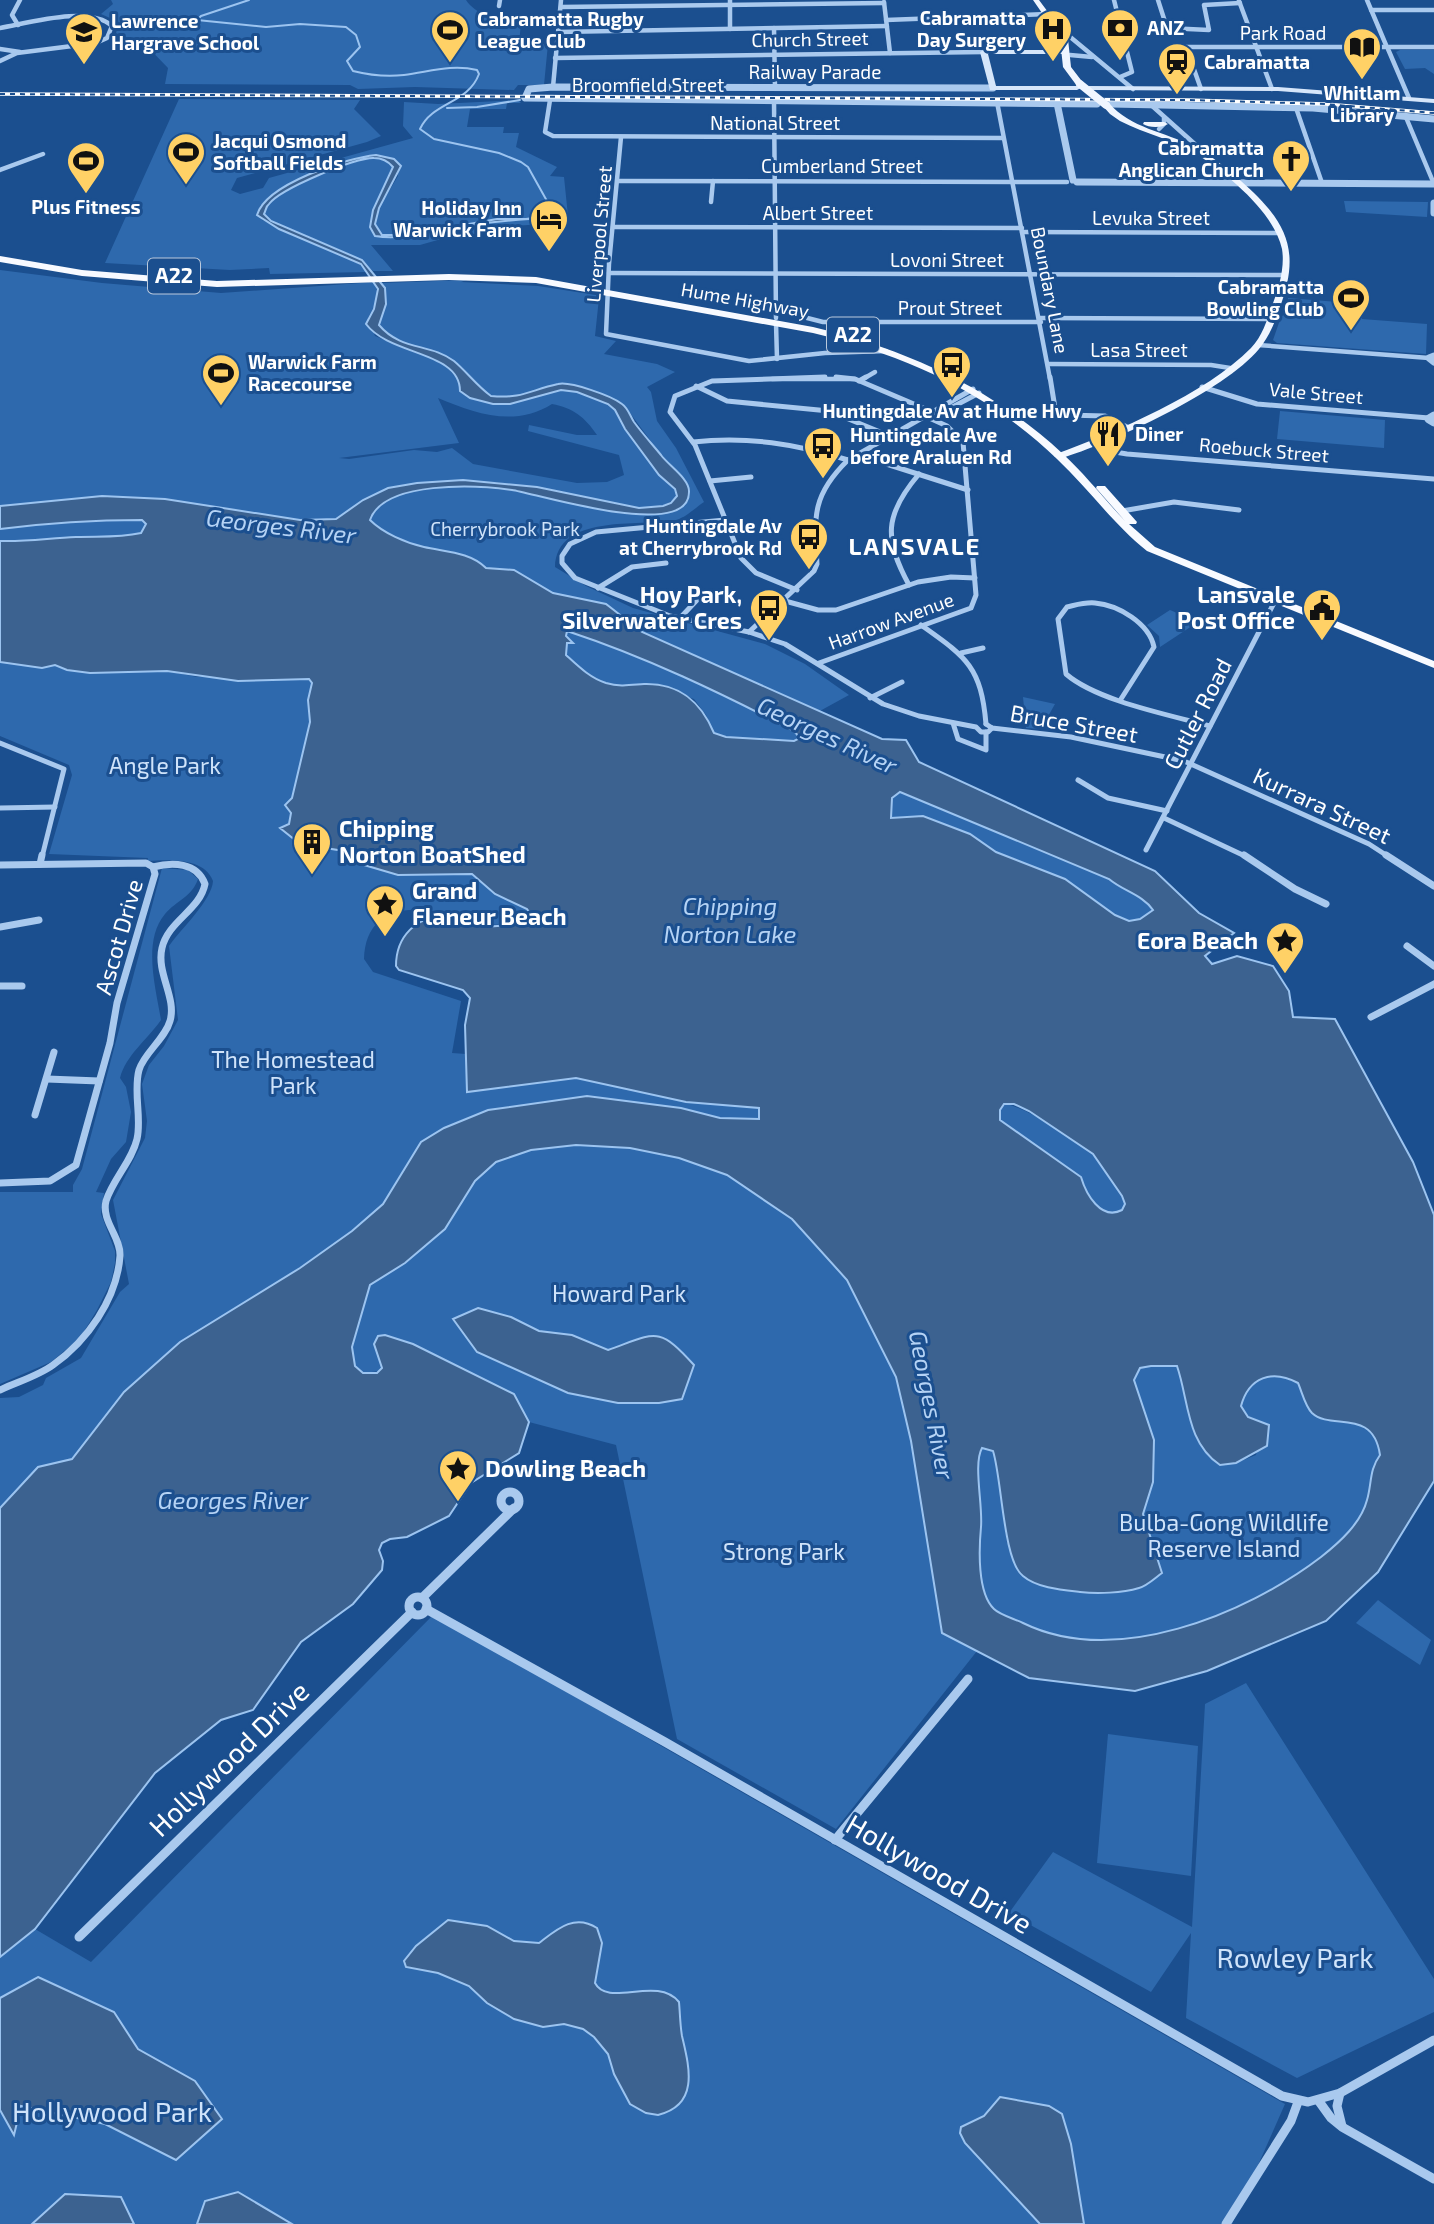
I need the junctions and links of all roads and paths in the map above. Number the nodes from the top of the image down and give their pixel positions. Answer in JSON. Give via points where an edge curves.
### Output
{"nodes":[{"id":1,"x":20,"y":0,"type":"edge"},
{"id":2,"x":561,"y":0,"type":"edge"},
{"id":3,"x":1036,"y":0,"type":"edge"},
{"id":4,"x":1114,"y":0,"type":"edge"},
{"id":5,"x":1158,"y":0,"type":"edge"},
{"id":6,"x":1367,"y":0,"type":"edge"},
{"id":7,"x":884,"y":2,"type":"edge"},
{"id":8,"x":1239,"y":2,"type":"edge"},
{"id":9,"x":730,"y":3,"type":"edge"},
{"id":10,"x":561,"y":7,"type":"junction"},
{"id":11,"x":1371,"y":10,"type":"junction"},
{"id":12,"x":1434,"y":10,"type":"edge"},
{"id":13,"x":1047,"y":14,"type":"junction"},
{"id":14,"x":886,"y":23,"type":"junction"},
{"id":15,"x":18,"y":25,"type":"junction"},
{"id":16,"x":0,"y":28,"type":"edge"},
{"id":17,"x":774,"y":28,"type":"junction"},
{"id":18,"x":730,"y":29,"type":"junction"},
{"id":19,"x":1063,"y":31,"type":"junction"},
{"id":20,"x":558,"y":32,"type":"junction"},
{"id":21,"x":1257,"y":47,"type":"junction"},
{"id":22,"x":1387,"y":47,"type":"junction"},
{"id":23,"x":1434,"y":47,"type":"edge"},
{"id":24,"x":0,"y":49,"type":"edge"},
{"id":25,"x":22,"y":52,"type":"junction"},
{"id":26,"x":984,"y":52,"type":"junction"},
{"id":27,"x":890,"y":53,"type":"junction"},
{"id":28,"x":776,"y":55,"type":"junction"},
{"id":29,"x":1067,"y":56,"type":"junction"},
{"id":30,"x":555,"y":58,"type":"junction"},
{"id":31,"x":1096,"y":58,"type":"junction"},
{"id":32,"x":1,"y":60,"type":"edge"},
{"id":33,"x":1120,"y":77,"type":"junction"},
{"id":34,"x":1079,"y":86,"type":"junction"},
{"id":35,"x":553,"y":87,"type":"junction"},
{"id":36,"x":775,"y":88,"type":"junction"},
{"id":37,"x":993,"y":88,"type":"junction"},
{"id":38,"x":1092,"y":88,"type":"dead end"},
{"id":39,"x":1133,"y":89,"type":"junction"},
{"id":40,"x":1200,"y":89,"type":"junction"},
{"id":41,"x":1272,"y":89,"type":"junction"},
{"id":42,"x":1409,"y":98,"type":"junction"},
{"id":43,"x":536,"y":100,"type":"joint"},
{"id":44,"x":550,"y":100,"type":"junction"},
{"id":45,"x":1434,"y":101,"type":"edge"},
{"id":46,"x":774,"y":102,"type":"junction"},
{"id":47,"x":997,"y":102,"type":"junction"},
{"id":48,"x":1057,"y":103,"type":"junction"},
{"id":49,"x":1097,"y":104,"type":"dead end"},
{"id":50,"x":1150,"y":104,"type":"junction"},
{"id":51,"x":1295,"y":105,"type":"junction"},
{"id":52,"x":1110,"y":107,"type":"junction"},
{"id":53,"x":1406,"y":117,"type":"junction"},
{"id":54,"x":1434,"y":119,"type":"edge"},
{"id":55,"x":1162,"y":127,"type":"junction"},
{"id":56,"x":621,"y":137,"type":"junction"},
{"id":57,"x":774,"y":137,"type":"junction"},
{"id":58,"x":1003,"y":138,"type":"junction"},
{"id":59,"x":43,"y":154,"type":"dead end"},
{"id":60,"x":1422,"y":156,"type":"junction"},
{"id":61,"x":1429,"y":156,"type":"dead end"},
{"id":62,"x":1218,"y":167,"type":"junction"},
{"id":63,"x":0,"y":170,"type":"edge"},
{"id":64,"x":618,"y":180,"type":"junction"},
{"id":65,"x":713,"y":181,"type":"junction"},
{"id":66,"x":775,"y":181,"type":"junction"},
{"id":67,"x":1072,"y":181,"type":"junction"},
{"id":68,"x":1013,"y":182,"type":"junction"},
{"id":69,"x":1236,"y":183,"type":"junction"},
{"id":70,"x":1322,"y":183,"type":"junction"},
{"id":71,"x":1434,"y":184,"type":"edge"},
{"id":72,"x":711,"y":201,"type":"dead end"},
{"id":73,"x":1434,"y":203,"type":"edge"},
{"id":74,"x":1434,"y":213,"type":"edge"},
{"id":75,"x":613,"y":227,"type":"junction"},
{"id":76,"x":775,"y":227,"type":"junction"},
{"id":77,"x":1022,"y":230,"type":"junction"},
{"id":78,"x":1280,"y":233,"type":"junction"},
{"id":79,"x":0,"y":256,"type":"edge"},
{"id":80,"x":609,"y":273,"type":"junction"},
{"id":81,"x":776,"y":274,"type":"junction"},
{"id":82,"x":1032,"y":274,"type":"junction"},
{"id":83,"x":1285,"y":275,"type":"junction"},
{"id":84,"x":608,"y":290,"type":"junction"},
{"id":85,"x":776,"y":317,"type":"junction"},
{"id":86,"x":1272,"y":319,"type":"junction"},
{"id":87,"x":1040,"y":320,"type":"junction"},
{"id":88,"x":1258,"y":345,"type":"junction"},
{"id":89,"x":886,"y":351,"type":"junction"},
{"id":90,"x":776,"y":359,"type":"junction"},
{"id":91,"x":1432,"y":359,"type":"edge"},
{"id":92,"x":1048,"y":364,"type":"junction"},
{"id":93,"x":1230,"y":368,"type":"junction"},
{"id":94,"x":875,"y":372,"type":"dead end"},
{"id":95,"x":859,"y":381,"type":"junction"},
{"id":96,"x":696,"y":386,"type":"junction"},
{"id":97,"x":1202,"y":387,"type":"junction"},
{"id":98,"x":976,"y":391,"type":"junction"},
{"id":99,"x":935,"y":413,"type":"junction"},
{"id":100,"x":927,"y":417,"type":"junction"},
{"id":101,"x":1432,"y":419,"type":"edge"},
{"id":102,"x":1127,"y":426,"type":"junction"},
{"id":103,"x":890,"y":436,"type":"junction"},
{"id":104,"x":693,"y":442,"type":"junction"},
{"id":105,"x":1094,"y":442,"type":"junction"},
{"id":106,"x":1064,"y":454,"type":"junction"},
{"id":107,"x":858,"y":455,"type":"junction"},
{"id":108,"x":848,"y":460,"type":"junction"},
{"id":109,"x":919,"y":474,"type":"junction"},
{"id":110,"x":751,"y":477,"type":"dead end"},
{"id":111,"x":1434,"y":479,"type":"edge"},
{"id":112,"x":709,"y":481,"type":"junction"},
{"id":113,"x":968,"y":490,"type":"junction"},
{"id":114,"x":1239,"y":510,"type":"dead end"},
{"id":115,"x":1122,"y":511,"type":"junction"},
{"id":116,"x":726,"y":520,"type":"junction"},
{"id":117,"x":666,"y":563,"type":"dead end"},
{"id":118,"x":975,"y":578,"type":"junction"},
{"id":119,"x":909,"y":585,"type":"junction"},
{"id":120,"x":598,"y":588,"type":"junction"},
{"id":121,"x":797,"y":590,"type":"junction"},
{"id":122,"x":1278,"y":599,"type":"junction"},
{"id":123,"x":697,"y":600,"type":"dead end"},
{"id":124,"x":785,"y":601,"type":"junction"},
{"id":125,"x":680,"y":618,"type":"junction"},
{"id":126,"x":921,"y":625,"type":"junction"},
{"id":127,"x":749,"y":632,"type":"junction"},
{"id":128,"x":983,"y":648,"type":"dead end"},
{"id":129,"x":961,"y":653,"type":"junction"},
{"id":130,"x":1434,"y":657,"type":"edge"},
{"id":131,"x":819,"y":663,"type":"junction"},
{"id":132,"x":1434,"y":666,"type":"edge"},
{"id":133,"x":902,"y":682,"type":"dead end"},
{"id":134,"x":870,"y":698,"type":"junction"},
{"id":135,"x":1121,"y":699,"type":"junction"},
{"id":136,"x":953,"y":723,"type":"junction"},
{"id":137,"x":1210,"y":726,"type":"junction"},
{"id":138,"x":988,"y":728,"type":"junction"},
{"id":139,"x":0,"y":743,"type":"edge"},
{"id":140,"x":1191,"y":765,"type":"junction"},
{"id":141,"x":1078,"y":780,"type":"dead end"},
{"id":142,"x":55,"y":807,"type":"junction"},
{"id":143,"x":0,"y":808,"type":"edge"},
{"id":144,"x":1166,"y":815,"type":"junction"},
{"id":145,"x":1146,"y":850,"type":"dead end"},
{"id":146,"x":0,"y":864,"type":"edge"},
{"id":147,"x":40,"y":864,"type":"junction"},
{"id":148,"x":153,"y":867,"type":"junction"},
{"id":149,"x":1434,"y":886,"type":"edge"},
{"id":150,"x":1326,"y":904,"type":"dead end"},
{"id":151,"x":39,"y":920,"type":"dead end"},
{"id":152,"x":0,"y":927,"type":"edge"},
{"id":153,"x":1407,"y":946,"type":"dead end"},
{"id":154,"x":1434,"y":966,"type":"edge"},
{"id":155,"x":1434,"y":984,"type":"edge"},
{"id":156,"x":0,"y":986,"type":"edge"},
{"id":157,"x":22,"y":986,"type":"dead end"},
{"id":158,"x":1371,"y":1017,"type":"dead end"},
{"id":159,"x":54,"y":1052,"type":"dead end"},
{"id":160,"x":47,"y":1079,"type":"junction"},
{"id":161,"x":99,"y":1080,"type":"junction"},
{"id":162,"x":36,"y":1115,"type":"dead end"},
{"id":163,"x":0,"y":1183,"type":"edge"},
{"id":164,"x":0,"y":1390,"type":"edge"},
{"id":165,"x":514,"y":1508,"type":"dead end"},
{"id":166,"x":422,"y":1598,"type":"junction"},
{"id":167,"x":426,"y":1609,"type":"junction"},
{"id":168,"x":412,"y":1612,"type":"junction"},
{"id":169,"x":968,"y":1679,"type":"dead end"},
{"id":170,"x":835,"y":1840,"type":"junction"},
{"id":171,"x":79,"y":1937,"type":"dead end"},
{"id":172,"x":1434,"y":2040,"type":"edge"},
{"id":173,"x":1340,"y":2093,"type":"junction"},
{"id":174,"x":1318,"y":2100,"type":"junction"},
{"id":175,"x":1298,"y":2102,"type":"junction"},
{"id":176,"x":1342,"y":2127,"type":"junction"},
{"id":177,"x":1434,"y":2179,"type":"edge"},
{"id":178,"x":1226,"y":2224,"type":"edge"}],
"edges":[{"from":1,"to":15,"type":"street","via":[[12,15]]},
{"from":2,"to":10,"type":"street"},
{"from":3,"to":13,"type":"main road"},
{"from":4,"to":33,"type":"street","via":[[1132,72]]},
{"from":5,"to":8,"type":"street","via":[[1167,28],[1209,30],[1203,6]]},
{"from":6,"to":11,"type":"street"},
{"from":7,"to":9,"type":"street"},
{"from":7,"to":14,"type":"street"},
{"from":8,"to":21,"type":"street"},
{"from":9,"to":10,"type":"street"},
{"from":9,"to":18,"type":"street"},
{"from":10,"to":20,"type":"street"},
{"from":11,"to":12,"type":"street"},
{"from":11,"to":22,"type":"street"},
{"from":13,"to":14,"type":"street"},
{"from":13,"to":19,"type":"main road"},
{"from":13,"to":29,"type":"main road","via":[[1064,40]]},
{"from":14,"to":17,"type":"street"},
{"from":14,"to":27,"type":"street"},
{"from":15,"to":16,"type":"street"},
{"from":15,"to":25,"type":"street","via":[[85,16],[105,18],[112,24],[107,38],[96,43]]},
{"from":17,"to":18,"type":"street"},
{"from":17,"to":28,"type":"street"},
{"from":18,"to":20,"type":"street"},
{"from":19,"to":29,"type":"main road","via":[[1070,41]]},
{"from":19,"to":31,"type":"street"},
{"from":20,"to":30,"type":"street"},
{"from":21,"to":22,"type":"street","name":"Park Road"},
{"from":21,"to":40,"type":"street","name":"Park Road","via":[[1186,47]]},
{"from":21,"to":41,"type":"street"},
{"from":22,"to":23,"type":"street","name":"Park Road"},
{"from":22,"to":42,"type":"street"},
{"from":24,"to":25,"type":"street"},
{"from":25,"to":32,"type":"street"},
{"from":26,"to":27,"type":"street","name":"Church Street"},
{"from":26,"to":29,"type":"main road","name":"Church Street"},
{"from":26,"to":37,"type":"main road"},
{"from":27,"to":28,"type":"street","name":"Church Street"},
{"from":28,"to":30,"type":"street","name":"Church Street"},
{"from":28,"to":36,"type":"street"},
{"from":29,"to":31,"type":"street"},
{"from":29,"to":34,"type":"main road","via":[[1069,71]]},
{"from":30,"to":35,"type":"street"},
{"from":31,"to":33,"type":"street"},
{"from":33,"to":39,"type":"street"},
{"from":34,"to":37,"type":"main road","name":"Railway Parade"},
{"from":34,"to":52,"type":"main road","bridge":true},
{"from":35,"to":36,"type":"street","name":"Railway Parade"},
{"from":35,"to":43,"type":"street","name":"Railway Parade","via":[[527,90],[527,99]]},
{"from":36,"to":37,"type":"street","name":"Railway Parade"},
{"from":38,"to":39,"type":"main road"},
{"from":39,"to":40,"type":"main road"},
{"from":40,"to":41,"type":"main road"},
{"from":41,"to":42,"type":"main road"},
{"from":42,"to":45,"type":"main road"},
{"from":43,"to":44,"type":"street","name":"Broomfield Street"},
{"from":44,"to":46,"type":"street","name":"Broomfield Street"},
{"from":44,"to":56,"type":"street","name":"National Street","via":[[547,135]]},
{"from":46,"to":47,"type":"street","name":"Broomfield Street"},
{"from":46,"to":57,"type":"street"},
{"from":47,"to":48,"type":"street","name":"Broomfield Street"},
{"from":47,"to":58,"type":"street","name":"Boundary Lane"},
{"from":48,"to":49,"type":"street","name":"Broomfield Street"},
{"from":48,"to":67,"type":"street"},
{"from":50,"to":51,"type":"street"},
{"from":50,"to":52,"type":"street"},
{"from":50,"to":55,"type":"street"},
{"from":51,"to":53,"type":"street"},
{"from":51,"to":70,"type":"street"},
{"from":52,"to":55,"type":"main road"},
{"from":52,"to":55,"type":"main road"},
{"from":53,"to":54,"type":"street"},
{"from":53,"to":60,"type":"street"},
{"from":55,"to":62,"type":"main road"},
{"from":55,"to":62,"type":"main road","via":[[1197,146]]},
{"from":56,"to":57,"type":"street","name":"National Street"},
{"from":56,"to":64,"type":"street","name":"Liverpool Street"},
{"from":57,"to":58,"type":"street","name":"National Street"},
{"from":57,"to":66,"type":"street"},
{"from":58,"to":68,"type":"street","name":"Boundary Lane"},
{"from":59,"to":63,"type":"street"},
{"from":60,"to":61,"type":"street"},
{"from":60,"to":71,"type":"street"},
{"from":62,"to":69,"type":"main road"},
{"from":64,"to":65,"type":"street","name":"Cumberland Street"},
{"from":64,"to":75,"type":"street","name":"Liverpool Street"},
{"from":65,"to":66,"type":"street","name":"Cumberland Street"},
{"from":65,"to":72,"type":"street"},
{"from":66,"to":68,"type":"street","name":"Cumberland Street"},
{"from":66,"to":76,"type":"street"},
{"from":67,"to":68,"type":"street","name":"Cumberland Street"},
{"from":67,"to":69,"type":"street","name":"Cumberland Street"},
{"from":68,"to":77,"type":"street","name":"Boundary Lane"},
{"from":69,"to":70,"type":"street","name":"Cumberland Street"},
{"from":69,"to":78,"type":"main road","via":[[1266,211]]},
{"from":70,"to":71,"type":"street","name":"Cumberland Street"},
{"from":73,"to":74,"type":"street"},
{"from":75,"to":76,"type":"street","name":"Albert Street"},
{"from":75,"to":80,"type":"street","name":"Liverpool Street"},
{"from":76,"to":77,"type":"street","name":"Albert Street"},
{"from":76,"to":81,"type":"street"},
{"from":77,"to":78,"type":"street","name":"Levuka Street"},
{"from":77,"to":82,"type":"street","name":"Boundary Lane"},
{"from":78,"to":83,"type":"main road","via":[[1286,251]]},
{"from":79,"to":84,"type":"highway","name":"Hume Highway","number":"A22","via":[[51,269],[217,284],[513,278]]},
{"from":80,"to":81,"type":"street","name":"Lovoni Street"},
{"from":80,"to":84,"type":"street","name":"Liverpool Street"},
{"from":81,"to":82,"type":"street","name":"Lovoni Street"},
{"from":81,"to":85,"type":"street"},
{"from":82,"to":83,"type":"street","name":"Lovoni Street"},
{"from":82,"to":87,"type":"street","name":"Boundary Lane"},
{"from":83,"to":86,"type":"main road"},
{"from":84,"to":85,"type":"highway","name":"Hume Highway","number":"A22"},
{"from":84,"to":90,"type":"street","name":"Liverpool Street","via":[[606,334],[743,360]]},
{"from":85,"to":87,"type":"street","name":"Prout Street","via":[[823,322]]},
{"from":85,"to":89,"type":"highway","name":"Hume Highway","number":"A22"},
{"from":85,"to":90,"type":"street"},
{"from":85,"to":106,"type":"highway","name":"Hume Highway","number":"A22","via":[[866,338],[948,369],[983,388]]},
{"from":86,"to":87,"type":"street","name":"Prout Street"},
{"from":86,"to":88,"type":"main road"},
{"from":87,"to":92,"type":"street","name":"Boundary Lane"},
{"from":88,"to":91,"type":"street"},
{"from":88,"to":93,"type":"main road"},
{"from":89,"to":90,"type":"street"},
{"from":89,"to":98,"type":"highway","name":"Hume Highway","number":"A22"},
{"from":92,"to":93,"type":"street","name":"Lasa Street"},
{"from":92,"to":102,"type":"street","name":"Boundary Lane","via":[[1055,408],[1060,413],[1105,416]]},
{"from":93,"to":97,"type":"main road"},
{"from":94,"to":95,"type":"street"},
{"from":95,"to":96,"type":"street","via":[[822,376]]},
{"from":95,"to":99,"type":"street"},
{"from":96,"to":103,"type":"street","via":[[728,402],[828,410]]},
{"from":96,"to":104,"type":"street","via":[[676,396],[670,407]]},
{"from":97,"to":101,"type":"street","name":"Vale Street","via":[[1257,404]]},
{"from":97,"to":102,"type":"main road"},
{"from":98,"to":99,"type":"street"},
{"from":98,"to":106,"type":"highway","name":"Hume Highway","number":"A22"},
{"from":99,"to":100,"type":"street"},
{"from":100,"to":103,"type":"street"},
{"from":100,"to":113,"type":"street","name":"Harrow Avenue","via":[[947,426],[963,442]]},
{"from":102,"to":105,"type":"main road"},
{"from":103,"to":107,"type":"street"},
{"from":104,"to":108,"type":"street","via":[[783,442]]},
{"from":104,"to":112,"type":"street"},
{"from":105,"to":106,"type":"main road"},
{"from":105,"to":111,"type":"street","name":"Roebuck Street","via":[[1127,454]]},
{"from":106,"to":115,"type":"highway","name":"Hume Highway","number":"A22"},
{"from":106,"to":122,"type":"highway","name":"Hume Highway","number":"A22","via":[[1129,532],[1152,549]]},
{"from":107,"to":108,"type":"street"},
{"from":107,"to":109,"type":"street"},
{"from":108,"to":121,"type":"street","via":[[828,481],[815,505],[817,564]]},
{"from":109,"to":113,"type":"street"},
{"from":109,"to":119,"type":"street","via":[[894,504],[888,531],[895,561]]},
{"from":110,"to":112,"type":"street"},
{"from":112,"to":116,"type":"street"},
{"from":113,"to":118,"type":"street","name":"Harrow Avenue"},
{"from":114,"to":115,"type":"street","via":[[1174,502]]},
{"from":115,"to":122,"type":"highway","name":"Hume Highway","number":"A22","via":[[1139,530],[1168,549]]},
{"from":116,"to":120,"type":"street","via":[[581,536],[562,552],[561,561],[575,579]]},
{"from":116,"to":121,"type":"street","via":[[746,564],[765,578]]},
{"from":117,"to":120,"type":"street","via":[[632,567]]},
{"from":118,"to":119,"type":"street","via":[[951,577]]},
{"from":118,"to":126,"type":"street","name":"Harrow Avenue","via":[[971,608]]},
{"from":119,"to":124,"type":"street","via":[[836,610]]},
{"from":120,"to":125,"type":"street"},
{"from":121,"to":124,"type":"street"},
{"from":122,"to":130,"type":"highway","name":"Hume Highway","number":"A22"},
{"from":122,"to":132,"type":"highway","name":"Hume Highway","number":"A22"},
{"from":122,"to":137,"type":"street","name":"Cutler Road"},
{"from":123,"to":125,"type":"street"},
{"from":124,"to":127,"type":"street"},
{"from":125,"to":127,"type":"street"},
{"from":126,"to":129,"type":"street"},
{"from":126,"to":131,"type":"street","name":"Harrow Avenue"},
{"from":127,"to":131,"type":"street","via":[[785,644]]},
{"from":128,"to":129,"type":"street"},
{"from":129,"to":138,"type":"street","via":[[983,687]]},
{"from":131,"to":134,"type":"street"},
{"from":133,"to":134,"type":"street"},
{"from":134,"to":136,"type":"street","via":[[907,713]]},
{"from":135,"to":135,"type":"street","via":[[1067,678],[1059,619],[1067,607],[1083,603],[1105,606],[1152,637],[1154,648]]},
{"from":135,"to":137,"type":"street"},
{"from":136,"to":138,"type":"street"},
{"from":136,"to":138,"type":"street","via":[[958,739],[986,750]]},
{"from":137,"to":140,"type":"street","name":"Cutler Road"},
{"from":138,"to":140,"type":"street","name":"Bruce Street","via":[[1071,737]]},
{"from":139,"to":142,"type":"street","via":[[64,769]]},
{"from":140,"to":144,"type":"street","name":"Cutler Road"},
{"from":140,"to":149,"type":"street","name":"Kurrara Street","via":[[1369,844]]},
{"from":141,"to":144,"type":"street","via":[[1112,798]]},
{"from":142,"to":143,"type":"street"},
{"from":142,"to":147,"type":"street"},
{"from":144,"to":145,"type":"street","name":"Cutler Road"},
{"from":144,"to":150,"type":"street"},
{"from":146,"to":147,"type":"street","name":"Ascot Drive"},
{"from":147,"to":148,"type":"street","name":"Ascot Drive","via":[[146,863]]},
{"from":148,"to":161,"type":"street","name":"Ascot Drive","via":[[155,874]]},
{"from":148,"to":164,"type":"street","via":[[164,863],[192,867],[202,874],[205,889],[174,925],[161,952],[161,972],[172,1013],[139,1070],[137,1140],[105,1205],[120,1253],[118,1275],[85,1338],[51,1367]]},
{"from":151,"to":152,"type":"street"},
{"from":153,"to":154,"type":"street"},
{"from":155,"to":158,"type":"street"},
{"from":156,"to":157,"type":"street"},
{"from":159,"to":160,"type":"street"},
{"from":160,"to":161,"type":"street"},
{"from":160,"to":162,"type":"street"},
{"from":161,"to":163,"type":"street","name":"Ascot Drive","via":[[76,1165],[62,1179]]},
{"from":165,"to":166,"type":"street"},
{"from":166,"to":167,"type":"street"},
{"from":166,"to":168,"type":"street","via":[[410,1601]]},
{"from":167,"to":168,"type":"street"},
{"from":167,"to":170,"type":"street","name":"Hollywood Drive"},
{"from":168,"to":171,"type":"street","name":"Hollywood Drive"},
{"from":169,"to":170,"type":"street"},
{"from":170,"to":175,"type":"street","name":"Hollywood Drive"},
{"from":172,"to":173,"type":"street"},
{"from":173,"to":174,"type":"street"},
{"from":173,"to":176,"type":"street","via":[[1337,2106]]},
{"from":174,"to":175,"type":"street"},
{"from":174,"to":176,"type":"street"},
{"from":175,"to":178,"type":"street","via":[[1291,2121]]},
{"from":176,"to":177,"type":"street"}]}
